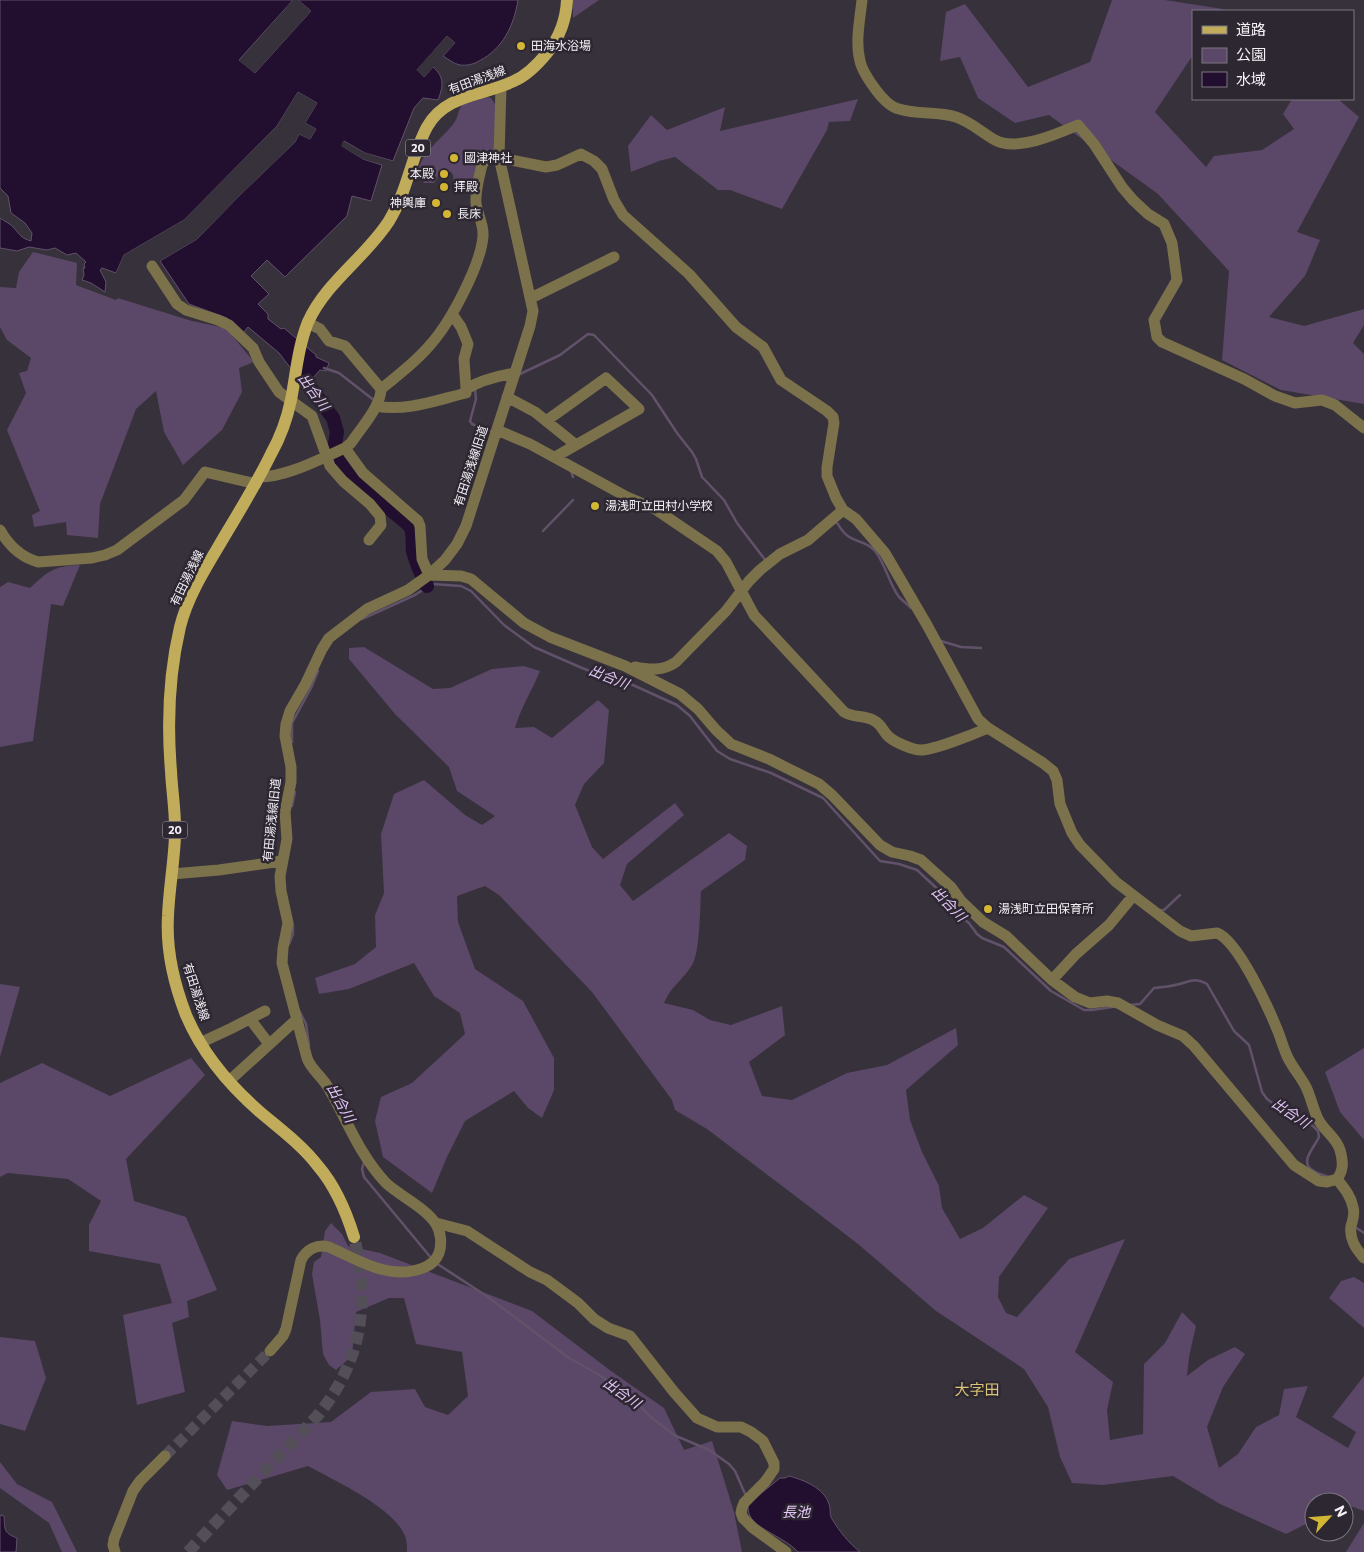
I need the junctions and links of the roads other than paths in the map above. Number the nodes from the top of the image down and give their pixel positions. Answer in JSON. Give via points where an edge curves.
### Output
{"nodes":[{"id":1,"x":567,"y":0,"type":"edge"},
{"id":2,"x":862,"y":0,"type":"edge"},
{"id":3,"x":501,"y":87,"type":"junction"},
{"id":4,"x":499,"y":157,"type":"junction"},
{"id":5,"x":614,"y":257,"type":"dead end"},
{"id":6,"x":152,"y":266,"type":"dead end"},
{"id":7,"x":531,"y":298,"type":"junction"},
{"id":8,"x":452,"y":314,"type":"junction"},
{"id":9,"x":308,"y":323,"type":"junction"},
{"id":10,"x":515,"y":373,"type":"junction"},
{"id":11,"x":382,"y":388,"type":"junction"},
{"id":12,"x":466,"y":389,"type":"junction"},
{"id":13,"x":292,"y":394,"type":"junction"},
{"id":14,"x":507,"y":397,"type":"junction"},
{"id":15,"x":376,"y":406,"type":"junction"},
{"id":16,"x":546,"y":421,"type":"junction"},
{"id":17,"x":1364,"y":428,"type":"edge"},
{"id":18,"x":497,"y":430,"type":"junction"},
{"id":19,"x":576,"y":445,"type":"junction"},
{"id":20,"x":346,"y":448,"type":"junction"},
{"id":21,"x":326,"y":457,"type":"junction"},
{"id":22,"x":555,"y":457,"type":"junction"},
{"id":23,"x":257,"y":480,"type":"junction"},
{"id":24,"x":843,"y":510,"type":"junction"},
{"id":25,"x":0,"y":530,"type":"edge"},
{"id":26,"x":369,"y":540,"type":"dead end"},
{"id":27,"x":429,"y":575,"type":"junction"},
{"id":28,"x":742,"y":591,"type":"junction"},
{"id":29,"x":625,"y":666,"type":"junction"},
{"id":30,"x":988,"y":728,"type":"junction"},
{"id":31,"x":282,"y":861,"type":"junction"},
{"id":32,"x":172,"y":874,"type":"junction"},
{"id":33,"x":1133,"y":896,"type":"junction"},
{"id":34,"x":1052,"y":980,"type":"junction"},
{"id":35,"x":265,"y":1011,"type":"dead end"},
{"id":36,"x":250,"y":1020,"type":"junction"},
{"id":37,"x":296,"y":1020,"type":"junction"},
{"id":38,"x":200,"y":1043,"type":"junction"},
{"id":39,"x":269,"y":1044,"type":"junction"},
{"id":40,"x":229,"y":1081,"type":"junction"},
{"id":41,"x":1338,"y":1179,"type":"junction"},
{"id":42,"x":436,"y":1223,"type":"junction"},
{"id":43,"x":354,"y":1236,"type":"tunnel mouth"},
{"id":44,"x":1364,"y":1258,"type":"edge"},
{"id":45,"x":270,"y":1351,"type":"tunnel mouth"},
{"id":46,"x":165,"y":1456,"type":"tunnel mouth"},
{"id":47,"x":115,"y":1552,"type":"edge"},
{"id":48,"x":786,"y":1552,"type":"edge"}],
"edges":[{"from":1,"to":3,"type":"main road","name":"有田湯浅線","number":"20","via":[[559,36],[550,49],[524,76]]},
{"from":2,"to":17,"type":"street","via":[[860,62],[880,96],[896,108],[947,114],[1008,144],[1051,136],[1078,125],[1133,200],[1164,224],[1172,243],[1177,280],[1154,320],[1157,337],[1162,342],[1275,396],[1295,403],[1322,400],[1335,405]]},
{"from":3,"to":4,"type":"street","name":"有田湯浅線旧道"},
{"from":3,"to":9,"type":"main road","name":"有田湯浅線","number":"20","via":[[456,101],[433,118],[391,217],[378,237],[326,294]]},
{"from":4,"to":7,"type":"street","name":"有田湯浅線旧道"},
{"from":4,"to":8,"type":"street","via":[[487,159],[482,165],[476,203],[483,240],[474,270]]},
{"from":4,"to":24,"type":"street","via":[[546,167],[581,154],[600,166],[624,215],[689,274],[736,327],[763,347],[781,380],[833,417],[827,471]]},
{"from":5,"to":7,"type":"street"},
{"from":6,"to":13,"type":"street","via":[[177,304],[224,323],[250,344],[279,392]]},
{"from":7,"to":10,"type":"street","name":"有田湯浅線旧道","via":[[532,319]]},
{"from":8,"to":11,"type":"street","via":[[431,345]]},
{"from":8,"to":12,"type":"street","via":[[468,344],[464,359]]},
{"from":9,"to":11,"type":"street","via":[[320,329],[328,341],[345,346]]},
{"from":9,"to":13,"type":"main road","name":"有田湯浅線","number":"20"},
{"from":10,"to":12,"type":"street"},
{"from":10,"to":14,"type":"street","name":"有田湯浅線旧道"},
{"from":11,"to":15,"type":"street"},
{"from":12,"to":15,"type":"street","via":[[466,393],[406,408]]},
{"from":13,"to":21,"type":"street","via":[[312,416]]},
{"from":13,"to":23,"type":"main road","name":"有田湯浅線","number":"20","via":[[280,434]]},
{"from":14,"to":16,"type":"street"},
{"from":14,"to":18,"type":"street","name":"有田湯浅線旧道"},
{"from":15,"to":20,"type":"street"},
{"from":16,"to":19,"type":"street"},
{"from":16,"to":19,"type":"street","via":[[606,378],[639,409]]},
{"from":18,"to":22,"type":"street"},
{"from":18,"to":27,"type":"street","name":"有田湯浅線旧道","via":[[463,534],[445,560]]},
{"from":19,"to":22,"type":"street"},
{"from":20,"to":21,"type":"street"},
{"from":20,"to":27,"type":"street","via":[[363,474],[418,522],[422,559]]},
{"from":21,"to":23,"type":"street"},
{"from":21,"to":26,"type":"street","via":[[338,476],[380,516],[381,524]]},
{"from":22,"to":28,"type":"street","via":[[626,497],[655,509],[717,551]]},
{"from":23,"to":25,"type":"street","via":[[205,472],[176,507],[127,543],[106,555],[92,558],[38,562],[17,552],[6,542]]},
{"from":23,"to":32,"type":"main road","name":"有田湯浅線","number":"20","via":[[193,592],[180,628],[169,713],[175,821]]},
{"from":24,"to":28,"type":"street","via":[[808,540],[773,560]]},
{"from":24,"to":30,"type":"street","via":[[856,519],[885,553],[978,719]]},
{"from":27,"to":29,"type":"street","via":[[471,579],[539,631]]},
{"from":27,"to":31,"type":"street","name":"有田湯浅線旧道","via":[[408,590],[360,613],[338,630],[322,649],[290,710],[285,736],[291,782],[285,812],[286,839]]},
{"from":28,"to":29,"type":"street","via":[[712,626],[670,666],[661,669]]},
{"from":28,"to":30,"type":"street","via":[[754,615],[850,716],[872,719],[890,738],[918,750]]},
{"from":29,"to":34,"type":"street","via":[[688,699],[731,744],[820,784],[880,845],[921,860],[983,922],[1006,936]]},
{"from":30,"to":33,"type":"street","via":[[1053,772],[1058,780],[1060,804],[1076,839]]},
{"from":31,"to":32,"type":"street"},
{"from":31,"to":37,"type":"street","name":"有田湯浅線旧道","via":[[280,883],[288,923],[282,963]]},
{"from":32,"to":38,"type":"main road","name":"有田湯浅線","number":"20","via":[[168,919],[170,956],[182,1002]]},
{"from":33,"to":34,"type":"street","via":[[1109,925]]},
{"from":33,"to":41,"type":"street","via":[[1186,935],[1217,933],[1232,946],[1277,1028],[1288,1058],[1307,1089],[1318,1120],[1337,1143],[1342,1164]]},
{"from":34,"to":41,"type":"street","via":[[1084,1001],[1118,1003],[1183,1036],[1294,1165],[1319,1181]]},
{"from":35,"to":36,"type":"street"},
{"from":36,"to":38,"type":"street"},
{"from":36,"to":39,"type":"street"},
{"from":37,"to":39,"type":"street"},
{"from":37,"to":42,"type":"street","name":"有田湯浅線旧道","via":[[309,1063],[329,1088],[371,1165],[394,1190]]},
{"from":38,"to":40,"type":"main road","name":"有田湯浅線","number":"20"},
{"from":39,"to":40,"type":"street"},
{"from":40,"to":43,"type":"main road","name":"有田湯浅線","number":"20","via":[[317,1164],[336,1192]]},
{"from":41,"to":44,"type":"street","via":[[1353,1206],[1351,1237]]},
{"from":42,"to":45,"type":"street","via":[[441,1240],[439,1253],[433,1263],[416,1270],[401,1272],[379,1268],[323,1245],[307,1252],[300,1266],[286,1329]]},
{"from":42,"to":48,"type":"street","via":[[467,1230],[547,1280],[594,1320],[630,1336],[697,1418],[717,1427],[741,1428],[763,1441],[774,1469],[744,1503],[741,1513],[753,1528]]},
{"from":46,"to":47,"type":"street","via":[[133,1491],[114,1539]]}]}
